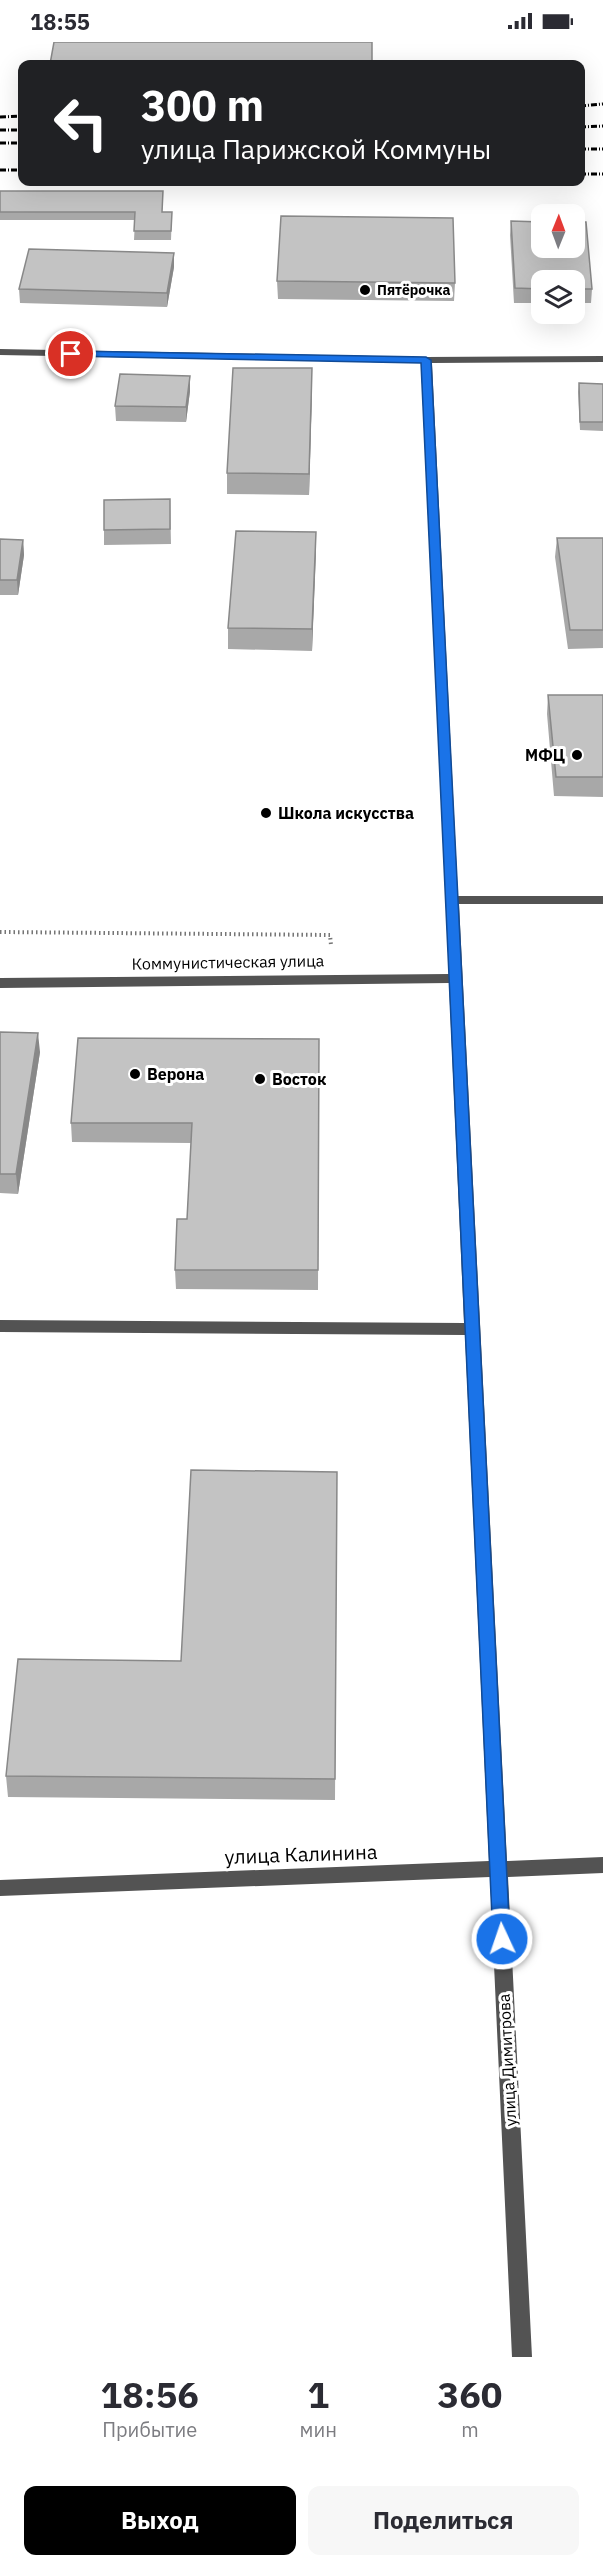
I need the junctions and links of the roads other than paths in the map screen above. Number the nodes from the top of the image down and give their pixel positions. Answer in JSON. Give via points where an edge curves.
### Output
{"nodes":[{"id":1,"x":0,"y":352,"type":"edge"},
{"id":2,"x":603,"y":359,"type":"edge"},
{"id":3,"x":426,"y":360,"type":"junction"},
{"id":4,"x":452,"y":900,"type":"junction"},
{"id":5,"x":603,"y":900,"type":"edge"},
{"id":6,"x":455,"y":978,"type":"junction"},
{"id":7,"x":0,"y":982,"type":"edge"},
{"id":8,"x":0,"y":1326,"type":"edge"},
{"id":9,"x":472,"y":1329,"type":"junction"},
{"id":10,"x":603,"y":1864,"type":"edge"},
{"id":11,"x":498,"y":1870,"type":"junction"},
{"id":12,"x":0,"y":1888,"type":"edge"},
{"id":13,"x":522,"y":2357,"type":"edge"}],
"edges":[{"from":1,"to":3,"type":"street"},
{"from":2,"to":3,"type":"street"},
{"from":3,"to":4,"type":"street","name":"улица Димитрова"},
{"from":4,"to":5,"type":"street"},
{"from":4,"to":6,"type":"street","name":"улица Димитрова"},
{"from":6,"to":7,"type":"street","name":"Коммунистическая улица"},
{"from":6,"to":9,"type":"street","name":"улица Димитрова"},
{"from":8,"to":9,"type":"street"},
{"from":9,"to":11,"type":"street","name":"улица Димитрова"},
{"from":10,"to":11,"type":"street","name":"улица Калинина"},
{"from":11,"to":12,"type":"street","name":"улица Калинина"},
{"from":11,"to":13,"type":"street","name":"улица Димитрова"}]}
